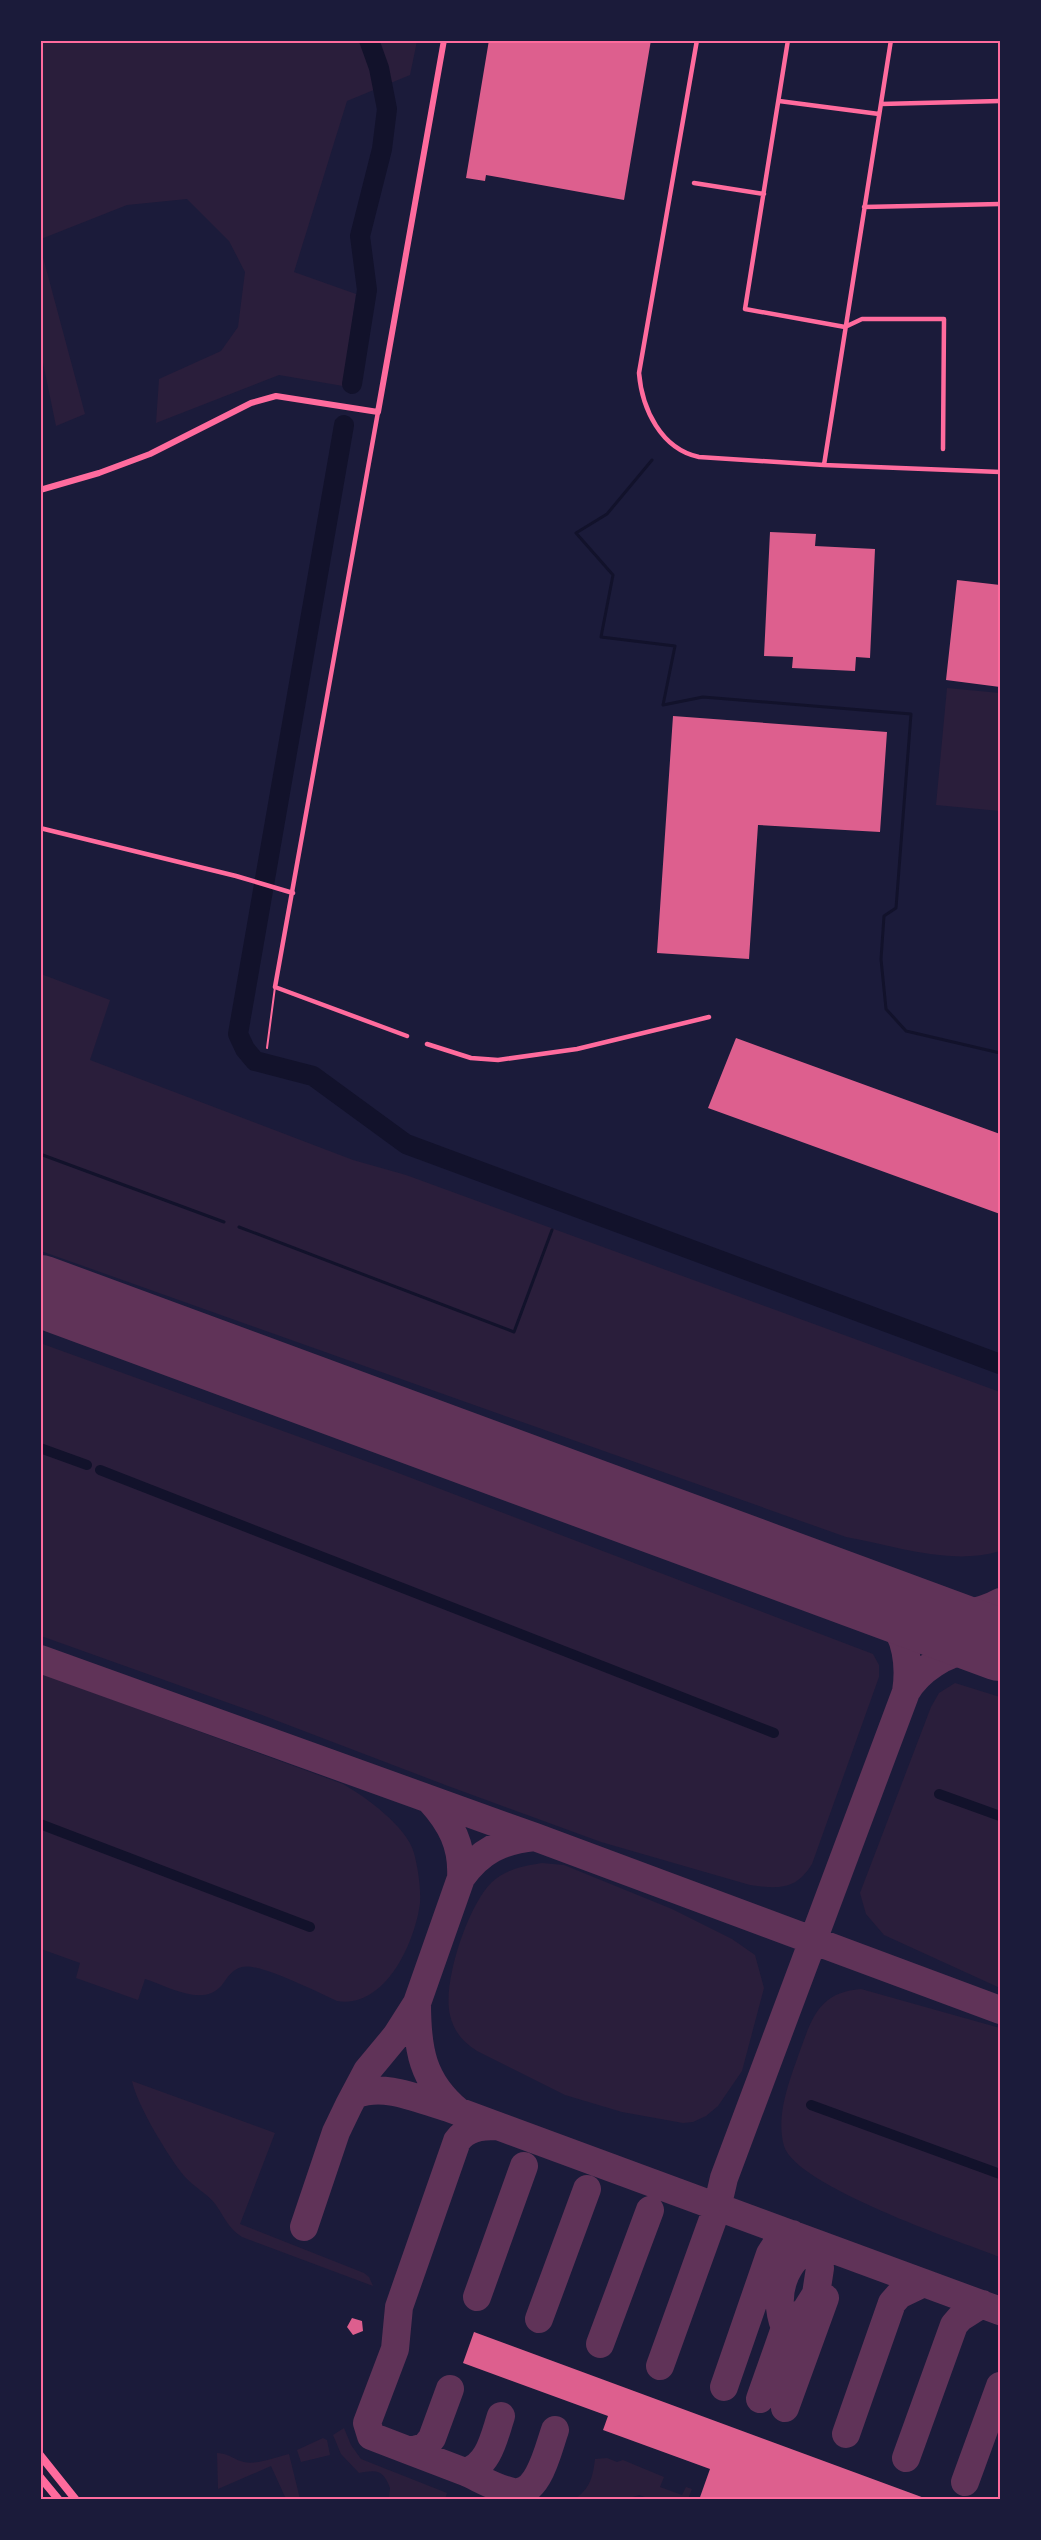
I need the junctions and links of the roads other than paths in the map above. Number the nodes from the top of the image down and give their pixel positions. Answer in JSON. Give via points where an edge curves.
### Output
{"nodes":[{"id":1,"x":444,"y":40,"type":"edge"},
{"id":2,"x":697,"y":40,"type":"edge"},
{"id":3,"x":788,"y":40,"type":"edge"},
{"id":4,"x":891,"y":40,"type":"edge"},
{"id":5,"x":779,"y":101,"type":"junction"},
{"id":6,"x":1000,"y":101,"type":"edge"},
{"id":7,"x":881,"y":104,"type":"junction"},
{"id":8,"x":879,"y":114,"type":"junction"},
{"id":9,"x":694,"y":183,"type":"dead end"},
{"id":10,"x":764,"y":194,"type":"junction"},
{"id":11,"x":1000,"y":204,"type":"edge"},
{"id":12,"x":864,"y":207,"type":"junction"},
{"id":13,"x":845,"y":327,"type":"junction"},
{"id":14,"x":378,"y":412,"type":"junction"},
{"id":15,"x":943,"y":448,"type":"dead end"},
{"id":16,"x":824,"y":465,"type":"junction"},
{"id":17,"x":1000,"y":472,"type":"edge"},
{"id":18,"x":40,"y":490,"type":"edge"},
{"id":19,"x":40,"y":828,"type":"edge"},
{"id":20,"x":291,"y":892,"type":"junction"},
{"id":21,"x":275,"y":987,"type":"junction"},
{"id":22,"x":709,"y":1017,"type":"dead end"},
{"id":23,"x":407,"y":1036,"type":"dead end"},
{"id":24,"x":427,"y":1044,"type":"dead end"},
{"id":25,"x":267,"y":1048,"type":"dead end"},
{"id":26,"x":40,"y":2455,"type":"edge"},
{"id":27,"x":40,"y":2477,"type":"edge"},
{"id":28,"x":58,"y":2499,"type":"edge"},
{"id":29,"x":76,"y":2499,"type":"edge"}],
"edges":[{"from":1,"to":14,"type":"street"},
{"from":2,"to":16,"type":"street","via":[[642,351],[641,393],[665,437],[687,454]]},
{"from":3,"to":5,"type":"street"},
{"from":4,"to":7,"type":"street"},
{"from":5,"to":8,"type":"street"},
{"from":5,"to":10,"type":"street"},
{"from":6,"to":7,"type":"street"},
{"from":7,"to":8,"type":"street"},
{"from":8,"to":12,"type":"street"},
{"from":9,"to":10,"type":"street"},
{"from":10,"to":13,"type":"street","via":[[746,309]]},
{"from":11,"to":12,"type":"street"},
{"from":12,"to":13,"type":"street"},
{"from":13,"to":15,"type":"street","via":[[862,319],[944,319]]},
{"from":13,"to":16,"type":"street"},
{"from":14,"to":18,"type":"street","via":[[276,396],[251,403],[150,453]]},
{"from":14,"to":20,"type":"street"},
{"from":16,"to":17,"type":"street"},
{"from":19,"to":20,"type":"street"},
{"from":20,"to":21,"type":"street"},
{"from":21,"to":23,"type":"street"},
{"from":21,"to":25,"type":"lane"},
{"from":22,"to":24,"type":"street","via":[[577,1050],[498,1060],[471,1058]]},
{"from":26,"to":29,"type":"highway"},
{"from":27,"to":28,"type":"highway"}]}
